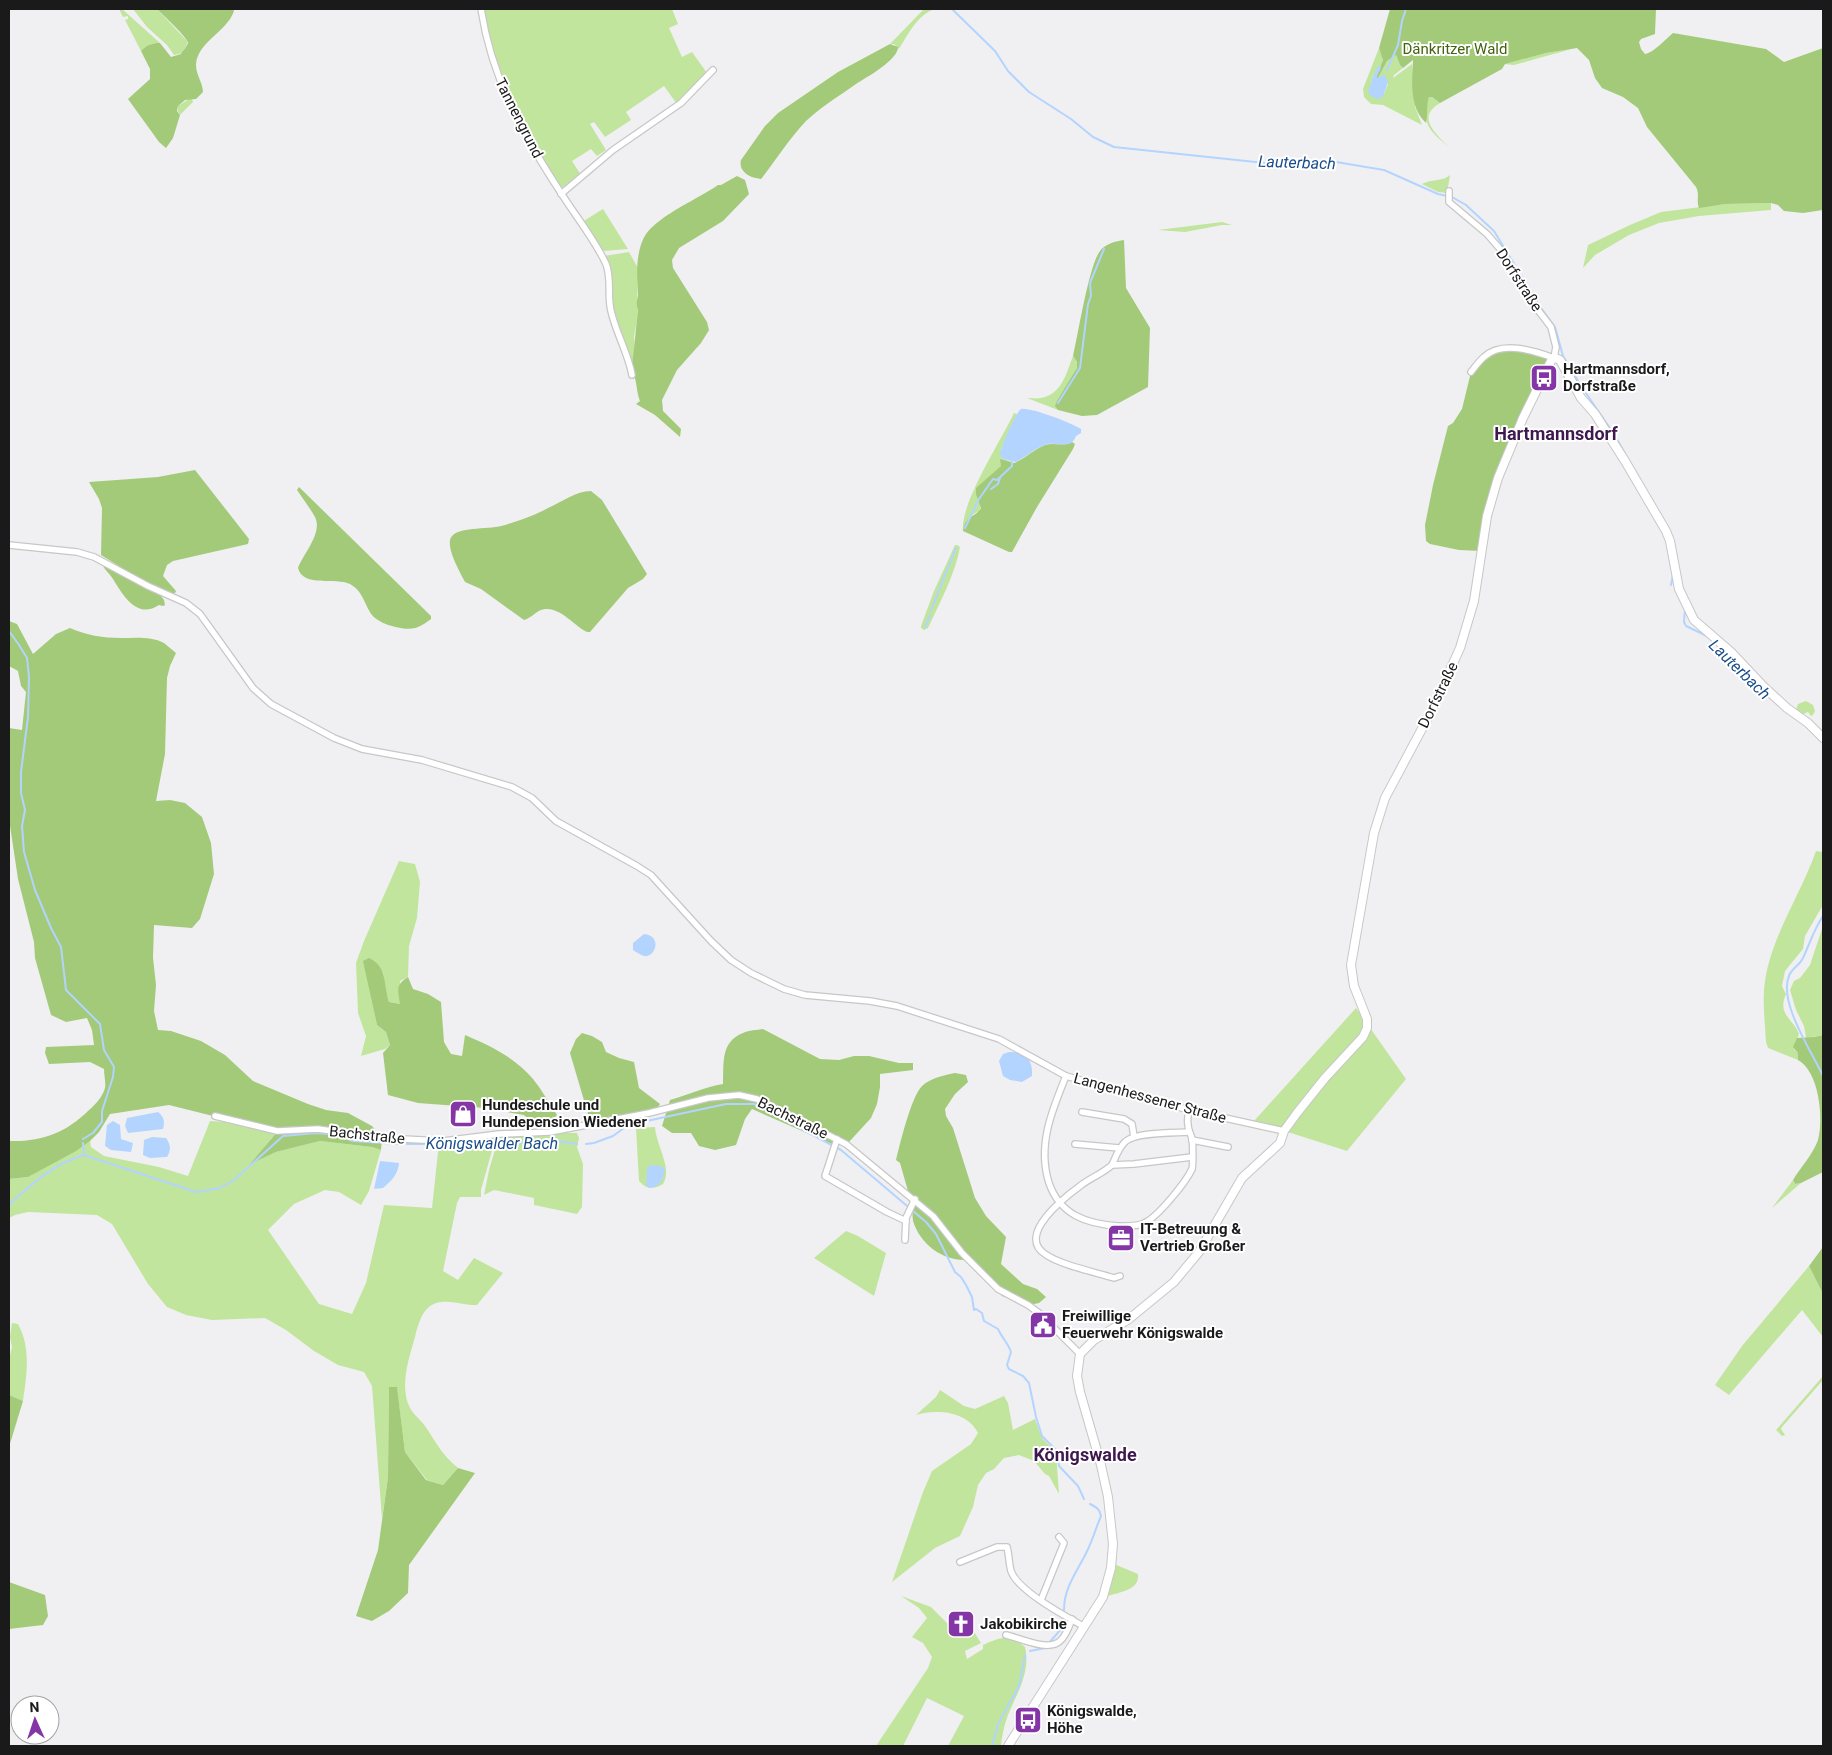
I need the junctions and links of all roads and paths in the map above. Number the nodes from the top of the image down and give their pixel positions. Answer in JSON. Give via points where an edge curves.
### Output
{"nodes":[{"id":1,"x":481,"y":9,"type":"edge"},
{"id":2,"x":713,"y":70,"type":"dead end"},
{"id":3,"x":561,"y":194,"type":"junction"},
{"id":4,"x":1448,"y":194,"type":"dead end"},
{"id":5,"x":1554,"y":358,"type":"junction"},
{"id":6,"x":1471,"y":372,"type":"dead end"},
{"id":7,"x":632,"y":375,"type":"dead end"},
{"id":8,"x":9,"y":545,"type":"edge"},
{"id":9,"x":1823,"y":738,"type":"edge"},
{"id":10,"x":1066,"y":1076,"type":"junction"},
{"id":11,"x":1189,"y":1110,"type":"junction"},
{"id":12,"x":1082,"y":1112,"type":"dead end"},
{"id":13,"x":215,"y":1116,"type":"dead end"},
{"id":14,"x":1284,"y":1131,"type":"junction"},
{"id":15,"x":1189,"y":1132,"type":"junction"},
{"id":16,"x":1134,"y":1137,"type":"junction"},
{"id":17,"x":1192,"y":1140,"type":"junction"},
{"id":18,"x":836,"y":1141,"type":"junction"},
{"id":19,"x":1075,"y":1144,"type":"dead end"},
{"id":20,"x":1228,"y":1147,"type":"dead end"},
{"id":21,"x":1119,"y":1148,"type":"junction"},
{"id":22,"x":1192,"y":1157,"type":"junction"},
{"id":23,"x":1112,"y":1165,"type":"junction"},
{"id":24,"x":915,"y":1199,"type":"junction"},
{"id":25,"x":1060,"y":1202,"type":"junction"},
{"id":26,"x":906,"y":1221,"type":"junction"},
{"id":27,"x":905,"y":1240,"type":"dead end"},
{"id":28,"x":1120,"y":1276,"type":"dead end"},
{"id":29,"x":1080,"y":1354,"type":"junction"},
{"id":30,"x":1059,"y":1537,"type":"dead end"},
{"id":31,"x":960,"y":1562,"type":"dead end"},
{"id":32,"x":1040,"y":1600,"type":"junction"},
{"id":33,"x":1072,"y":1620,"type":"junction"},
{"id":34,"x":1083,"y":1626,"type":"junction"},
{"id":35,"x":1006,"y":1635,"type":"dead end"},
{"id":36,"x":1008,"y":1746,"type":"edge"}],
"edges":[{"from":1,"to":3,"type":"street","name":"Tannengrund","via":[[491,57],[507,99]]},
{"from":2,"to":3,"type":"street","via":[[681,102],[613,150]]},
{"from":3,"to":7,"type":"street","name":"Tannengrund","via":[[606,264],[611,313]]},
{"from":4,"to":5,"type":"street","name":"Dorfstraße","via":[[1450,204],[1500,249],[1551,326],[1556,347]]},
{"from":5,"to":6,"type":"street","via":[[1510,348],[1485,356]]},
{"from":5,"to":9,"type":"street","via":[[1560,360],[1662,523],[1670,541],[1679,590],[1694,620]]},
{"from":5,"to":14,"type":"street","name":"Dorfstraße","via":[[1530,401],[1498,478],[1488,516],[1474,601],[1460,648],[1432,710],[1385,798],[1374,833],[1351,965],[1354,986],[1367,1020],[1365,1034],[1325,1078]]},
{"from":8,"to":10,"type":"street","name":"Langenhessener Straße","via":[[94,557],[186,603],[200,614],[262,698],[334,738],[362,749],[422,760],[483,777],[525,793],[556,821],[651,875],[722,952],[765,980],[805,995],[897,1006],[991,1036]]},
{"from":10,"to":11,"type":"street","name":"Langenhessener Straße"},
{"from":10,"to":25,"type":"street","via":[[1052,1112],[1045,1144],[1049,1182]]},
{"from":11,"to":14,"type":"street","name":"Langenhessener Straße"},
{"from":11,"to":15,"type":"street"},
{"from":12,"to":16,"type":"street","via":[[1124,1119],[1132,1124]]},
{"from":13,"to":18,"type":"street","name":"Bachstraße","via":[[277,1131],[318,1129],[382,1138],[443,1141],[550,1132],[655,1112],[708,1098],[739,1095],[757,1099]]},
{"from":14,"to":29,"type":"street","via":[[1280,1143],[1242,1178],[1199,1252],[1174,1282],[1129,1319],[1094,1340]]},
{"from":15,"to":16,"type":"street"},
{"from":15,"to":17,"type":"street"},
{"from":16,"to":21,"type":"street"},
{"from":17,"to":20,"type":"street"},
{"from":17,"to":22,"type":"street"},
{"from":18,"to":24,"type":"street","name":"Bachstraße","via":[[846,1144]]},
{"from":18,"to":26,"type":"street","name":"Bachstraße","via":[[825,1176]]},
{"from":19,"to":21,"type":"street"},
{"from":21,"to":23,"type":"street"},
{"from":22,"to":23,"type":"street"},
{"from":22,"to":25,"type":"street","via":[[1193,1168],[1179,1188],[1156,1216],[1145,1223],[1126,1226],[1088,1222],[1071,1213]]},
{"from":23,"to":25,"type":"street"},
{"from":24,"to":26,"type":"street"},
{"from":24,"to":29,"type":"street","name":"Bachstraße","via":[[998,1289],[1028,1305]]},
{"from":25,"to":28,"type":"street","via":[[1038,1228],[1036,1239],[1042,1252],[1065,1263],[1114,1278]]},
{"from":26,"to":27,"type":"street"},
{"from":29,"to":34,"type":"street","via":[[1077,1376],[1105,1481],[1113,1544],[1105,1591]]},
{"from":30,"to":32,"type":"street","via":[[1064,1544]]},
{"from":31,"to":32,"type":"street","via":[[997,1547],[1008,1547],[1015,1578]]},
{"from":32,"to":33,"type":"street"},
{"from":33,"to":34,"type":"street"},
{"from":33,"to":35,"type":"street","via":[[1060,1641],[1046,1645]]},
{"from":34,"to":36,"type":"street"}]}
